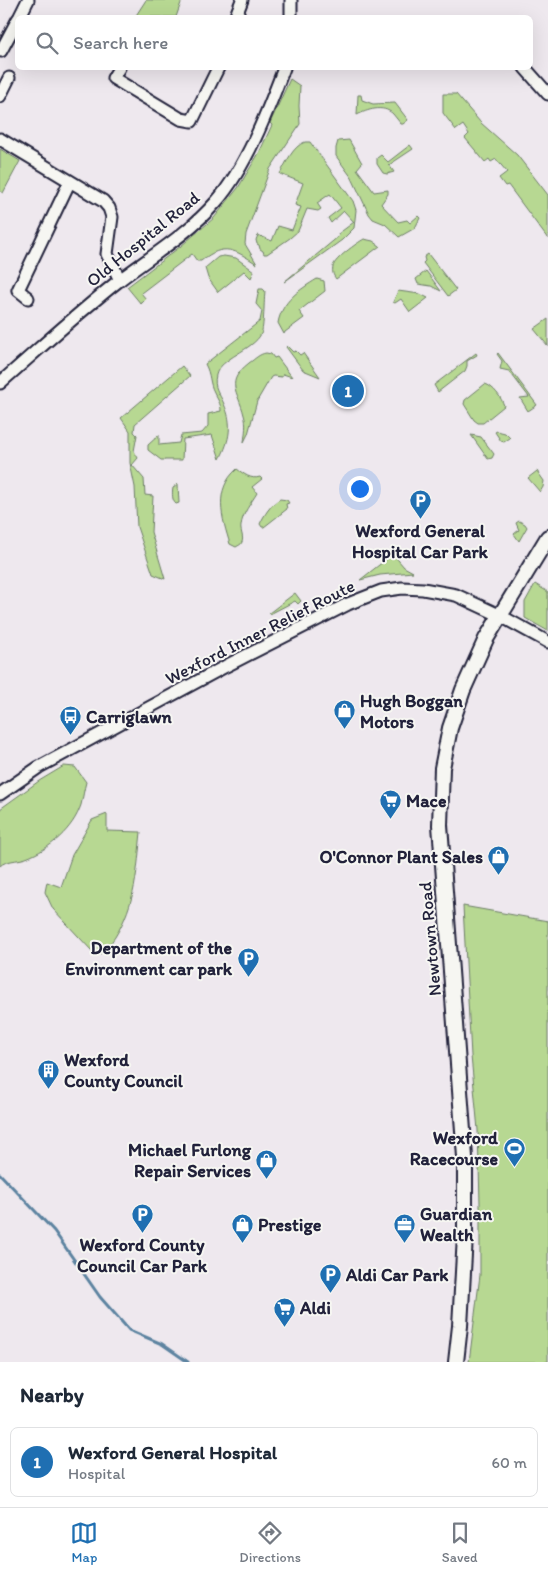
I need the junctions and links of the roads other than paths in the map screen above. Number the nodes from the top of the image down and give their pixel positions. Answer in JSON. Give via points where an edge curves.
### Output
{"nodes":[{"id":1,"x":28,"y":0,"type":"edge"},
{"id":2,"x":242,"y":0,"type":"edge"},
{"id":3,"x":291,"y":0,"type":"edge"},
{"id":4,"x":20,"y":15,"type":"edge"},
{"id":5,"x":236,"y":15,"type":"edge"},
{"id":6,"x":292,"y":15,"type":"edge"},
{"id":7,"x":15,"y":24,"type":"edge"},
{"id":8,"x":1,"y":51,"type":"edge"},
{"id":9,"x":118,"y":70,"type":"edge"},
{"id":10,"x":217,"y":70,"type":"edge"},
{"id":11,"x":283,"y":70,"type":"edge"},
{"id":12,"x":527,"y":70,"type":"edge"},
{"id":13,"x":9,"y":78,"type":"dead end"},
{"id":14,"x":548,"y":94,"type":"edge"},
{"id":15,"x":0,"y":96,"type":"edge"},
{"id":16,"x":0,"y":139,"type":"edge"},
{"id":17,"x":70,"y":182,"type":"junction"},
{"id":18,"x":120,"y":280,"type":"junction"},
{"id":19,"x":28,"y":298,"type":"dead end"},
{"id":20,"x":0,"y":383,"type":"edge"},
{"id":21,"x":548,"y":538,"type":"edge"},
{"id":22,"x":500,"y":615,"type":"junction"},
{"id":23,"x":548,"y":642,"type":"edge"},
{"id":24,"x":0,"y":794,"type":"edge"},
{"id":25,"x":456,"y":1362,"type":"edge"}],
"edges":[{"from":1,"to":4,"type":"street"},
{"from":2,"to":5,"type":"street"},
{"from":3,"to":6,"type":"street"},
{"from":7,"to":8,"type":"street"},
{"from":9,"to":10,"type":"street","via":[[113,78],[181,119],[192,121]]},
{"from":11,"to":18,"type":"street","name":"Old Hospital Road","via":[[238,171],[216,202],[189,228]]},
{"from":12,"to":14,"type":"street"},
{"from":13,"to":15,"type":"street"},
{"from":16,"to":17,"type":"street"},
{"from":17,"to":18,"type":"street","via":[[109,208],[112,217],[107,254]]},
{"from":17,"to":19,"type":"street","via":[[18,290]]},
{"from":18,"to":20,"type":"street","name":"Old Hospital Road"},
{"from":21,"to":22,"type":"main road","name":"Newtown Road"},
{"from":22,"to":23,"type":"street","name":"Wexford Inner Relief Route"},
{"from":22,"to":24,"type":"street","name":"Wexford Inner Relief Route","via":[[456,595],[439,591],[402,588],[381,591],[348,604],[217,671],[39,767]]},
{"from":22,"to":25,"type":"main road","name":"Newtown Road","via":[[463,690],[450,728],[442,768],[440,825],[465,1157],[465,1236]]}]}
